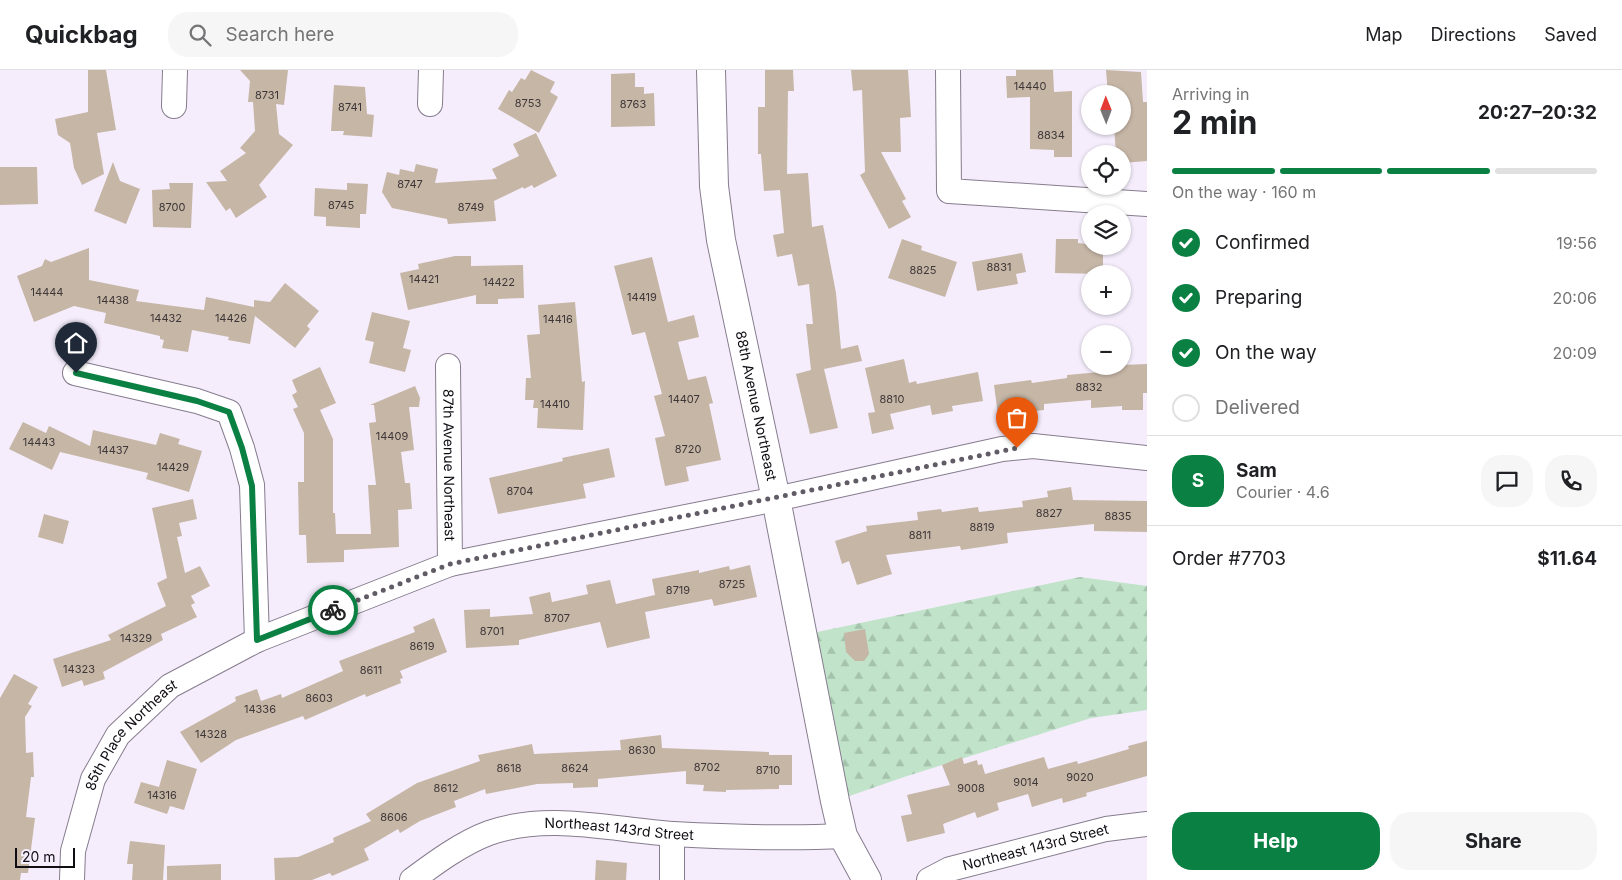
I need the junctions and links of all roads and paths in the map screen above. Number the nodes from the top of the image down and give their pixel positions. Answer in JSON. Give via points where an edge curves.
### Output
{"nodes":[{"id":1,"x":175,"y":70,"type":"edge"},
{"id":2,"x":430,"y":70,"type":"edge"},
{"id":3,"x":711,"y":70,"type":"edge"},
{"id":4,"x":948,"y":70,"type":"edge"},
{"id":5,"x":430,"y":104,"type":"dead end"},
{"id":6,"x":174,"y":106,"type":"dead end"},
{"id":7,"x":1147,"y":204,"type":"edge"},
{"id":8,"x":448,"y":366,"type":"dead end"},
{"id":9,"x":76,"y":373,"type":"dead end"},
{"id":10,"x":1147,"y":458,"type":"edge"},
{"id":11,"x":776,"y":499,"type":"junction"},
{"id":12,"x":450,"y":564,"type":"junction"},
{"id":13,"x":257,"y":640,"type":"junction"},
{"id":14,"x":1147,"y":824,"type":"edge"},
{"id":15,"x":672,"y":834,"type":"junction"},
{"id":16,"x":843,"y":836,"type":"junction"},
{"id":17,"x":72,"y":880,"type":"edge"},
{"id":18,"x":412,"y":880,"type":"edge"},
{"id":19,"x":672,"y":880,"type":"edge"},
{"id":20,"x":867,"y":880,"type":"edge"},
{"id":21,"x":929,"y":880,"type":"edge"}],
"edges":[{"from":1,"to":6,"type":"street"},
{"from":2,"to":5,"type":"street"},
{"from":3,"to":11,"type":"street","name":"88th Avenue Northeast","via":[[714,186],[721,240]]},
{"from":4,"to":7,"type":"street","via":[[949,190]]},
{"from":8,"to":12,"type":"street","name":"87th Avenue Northeast"},
{"from":9,"to":13,"type":"street","via":[[197,401],[229,412],[252,486]]},
{"from":10,"to":11,"type":"street","name":"85th Place Northeast","via":[[1033,446],[1002,449]]},
{"from":11,"to":12,"type":"street","name":"85th Place Northeast"},
{"from":11,"to":16,"type":"street","name":"88th Avenue Northeast"},
{"from":12,"to":13,"type":"street","name":"85th Place Northeast"},
{"from":13,"to":17,"type":"street","name":"85th Place Northeast","via":[[170,686],[118,735],[92,779],[73,851]]},
{"from":14,"to":21,"type":"street","name":"Northeast 143rd Street","via":[[1096,831],[950,869]]},
{"from":15,"to":16,"type":"street","name":"Northeast 143rd Street","via":[[783,839]]},
{"from":15,"to":18,"type":"street","name":"Northeast 143rd Street","via":[[557,822],[521,824],[488,833]]},
{"from":15,"to":19,"type":"street"},
{"from":16,"to":20,"type":"street","name":"88th Avenue Northeast"}]}
